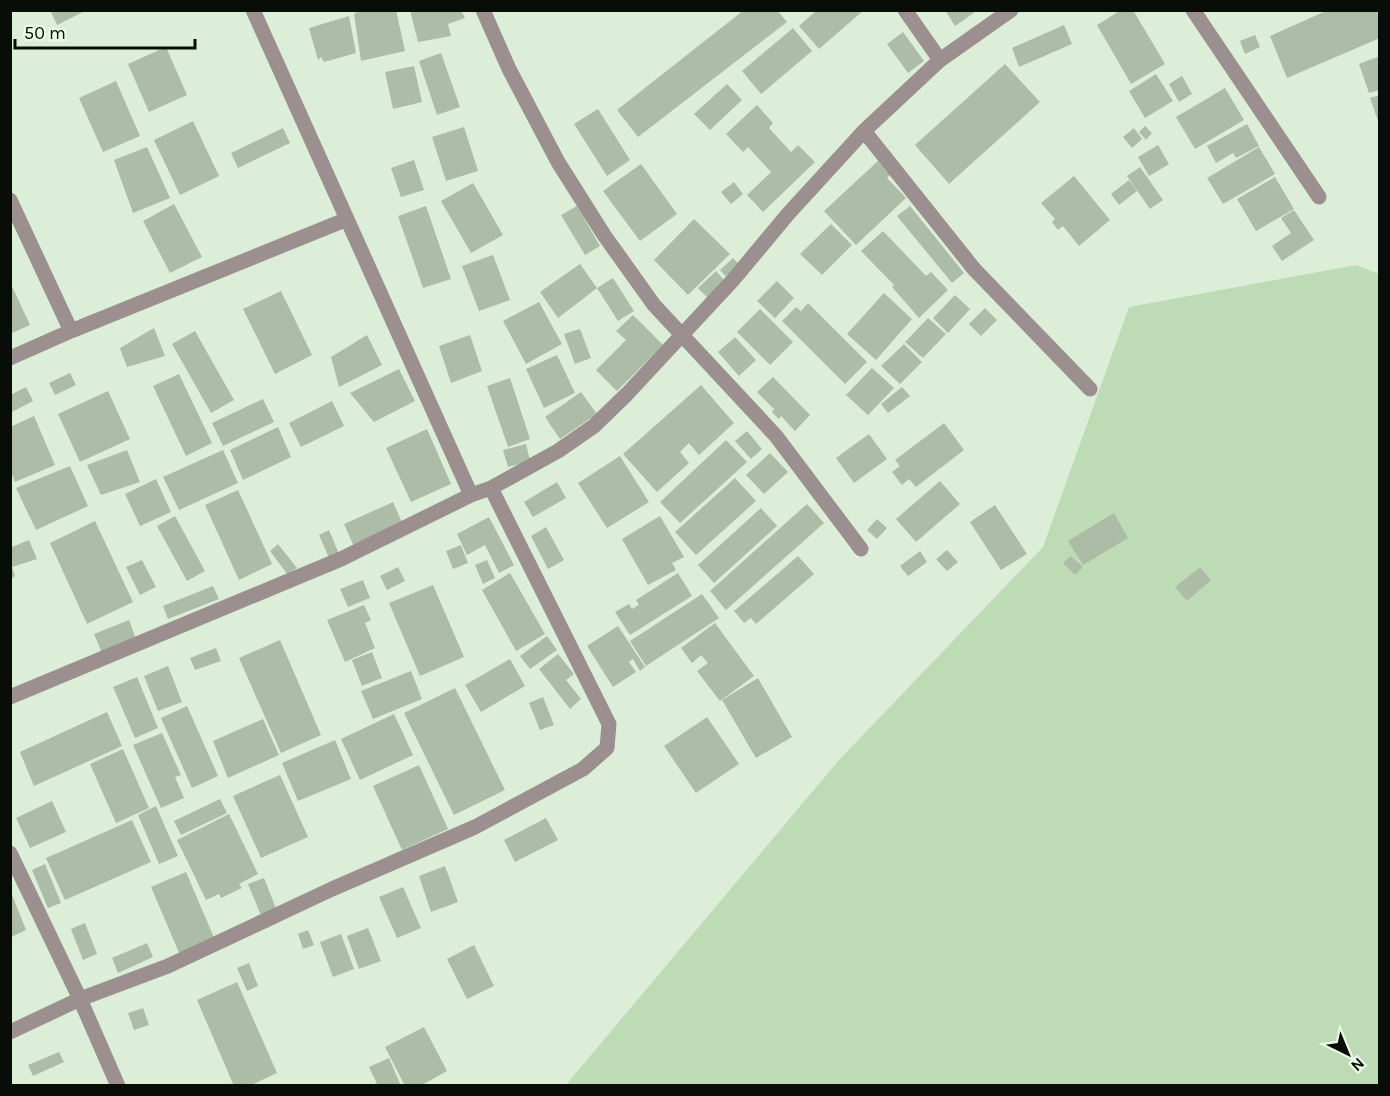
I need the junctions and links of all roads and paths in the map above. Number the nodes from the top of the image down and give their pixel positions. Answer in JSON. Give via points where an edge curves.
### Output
{"nodes":[{"id":1,"x":253,"y":10,"type":"edge"},
{"id":2,"x":483,"y":10,"type":"edge"},
{"id":3,"x":905,"y":10,"type":"edge"},
{"id":4,"x":1011,"y":10,"type":"edge"},
{"id":5,"x":1193,"y":10,"type":"edge"},
{"id":6,"x":940,"y":60,"type":"junction"},
{"id":7,"x":864,"y":131,"type":"junction"},
{"id":8,"x":1319,"y":197,"type":"dead end"},
{"id":9,"x":10,"y":200,"type":"edge"},
{"id":10,"x":345,"y":220,"type":"junction"},
{"id":11,"x":70,"y":331,"type":"junction"},
{"id":12,"x":683,"y":335,"type":"junction"},
{"id":13,"x":10,"y":358,"type":"edge"},
{"id":14,"x":1089,"y":389,"type":"dead end"},
{"id":15,"x":491,"y":488,"type":"junction"},
{"id":16,"x":471,"y":495,"type":"junction"},
{"id":17,"x":861,"y":549,"type":"dead end"},
{"id":18,"x":10,"y":697,"type":"edge"},
{"id":19,"x":10,"y":853,"type":"edge"},
{"id":20,"x":81,"y":999,"type":"junction"},
{"id":21,"x":10,"y":1032,"type":"edge"},
{"id":22,"x":117,"y":1086,"type":"edge"}],
"edges":[{"from":1,"to":10,"type":"street"},
{"from":2,"to":12,"type":"street","via":[[508,69],[558,162],[610,244],[654,304]]},
{"from":3,"to":6,"type":"street"},
{"from":4,"to":6,"type":"street"},
{"from":5,"to":8,"type":"street"},
{"from":6,"to":7,"type":"street"},
{"from":7,"to":12,"type":"street"},
{"from":7,"to":14,"type":"street","via":[[974,269]]},
{"from":9,"to":11,"type":"street"},
{"from":10,"to":11,"type":"street"},
{"from":10,"to":16,"type":"street"},
{"from":11,"to":13,"type":"street"},
{"from":12,"to":15,"type":"street","via":[[594,426]]},
{"from":12,"to":17,"type":"street","via":[[776,436]]},
{"from":15,"to":16,"type":"street"},
{"from":15,"to":20,"type":"street","via":[[609,724],[607,748],[583,769],[475,827],[168,966]]},
{"from":16,"to":18,"type":"street","via":[[341,558]]},
{"from":19,"to":20,"type":"street"},
{"from":20,"to":21,"type":"street"},
{"from":20,"to":22,"type":"street"}]}
